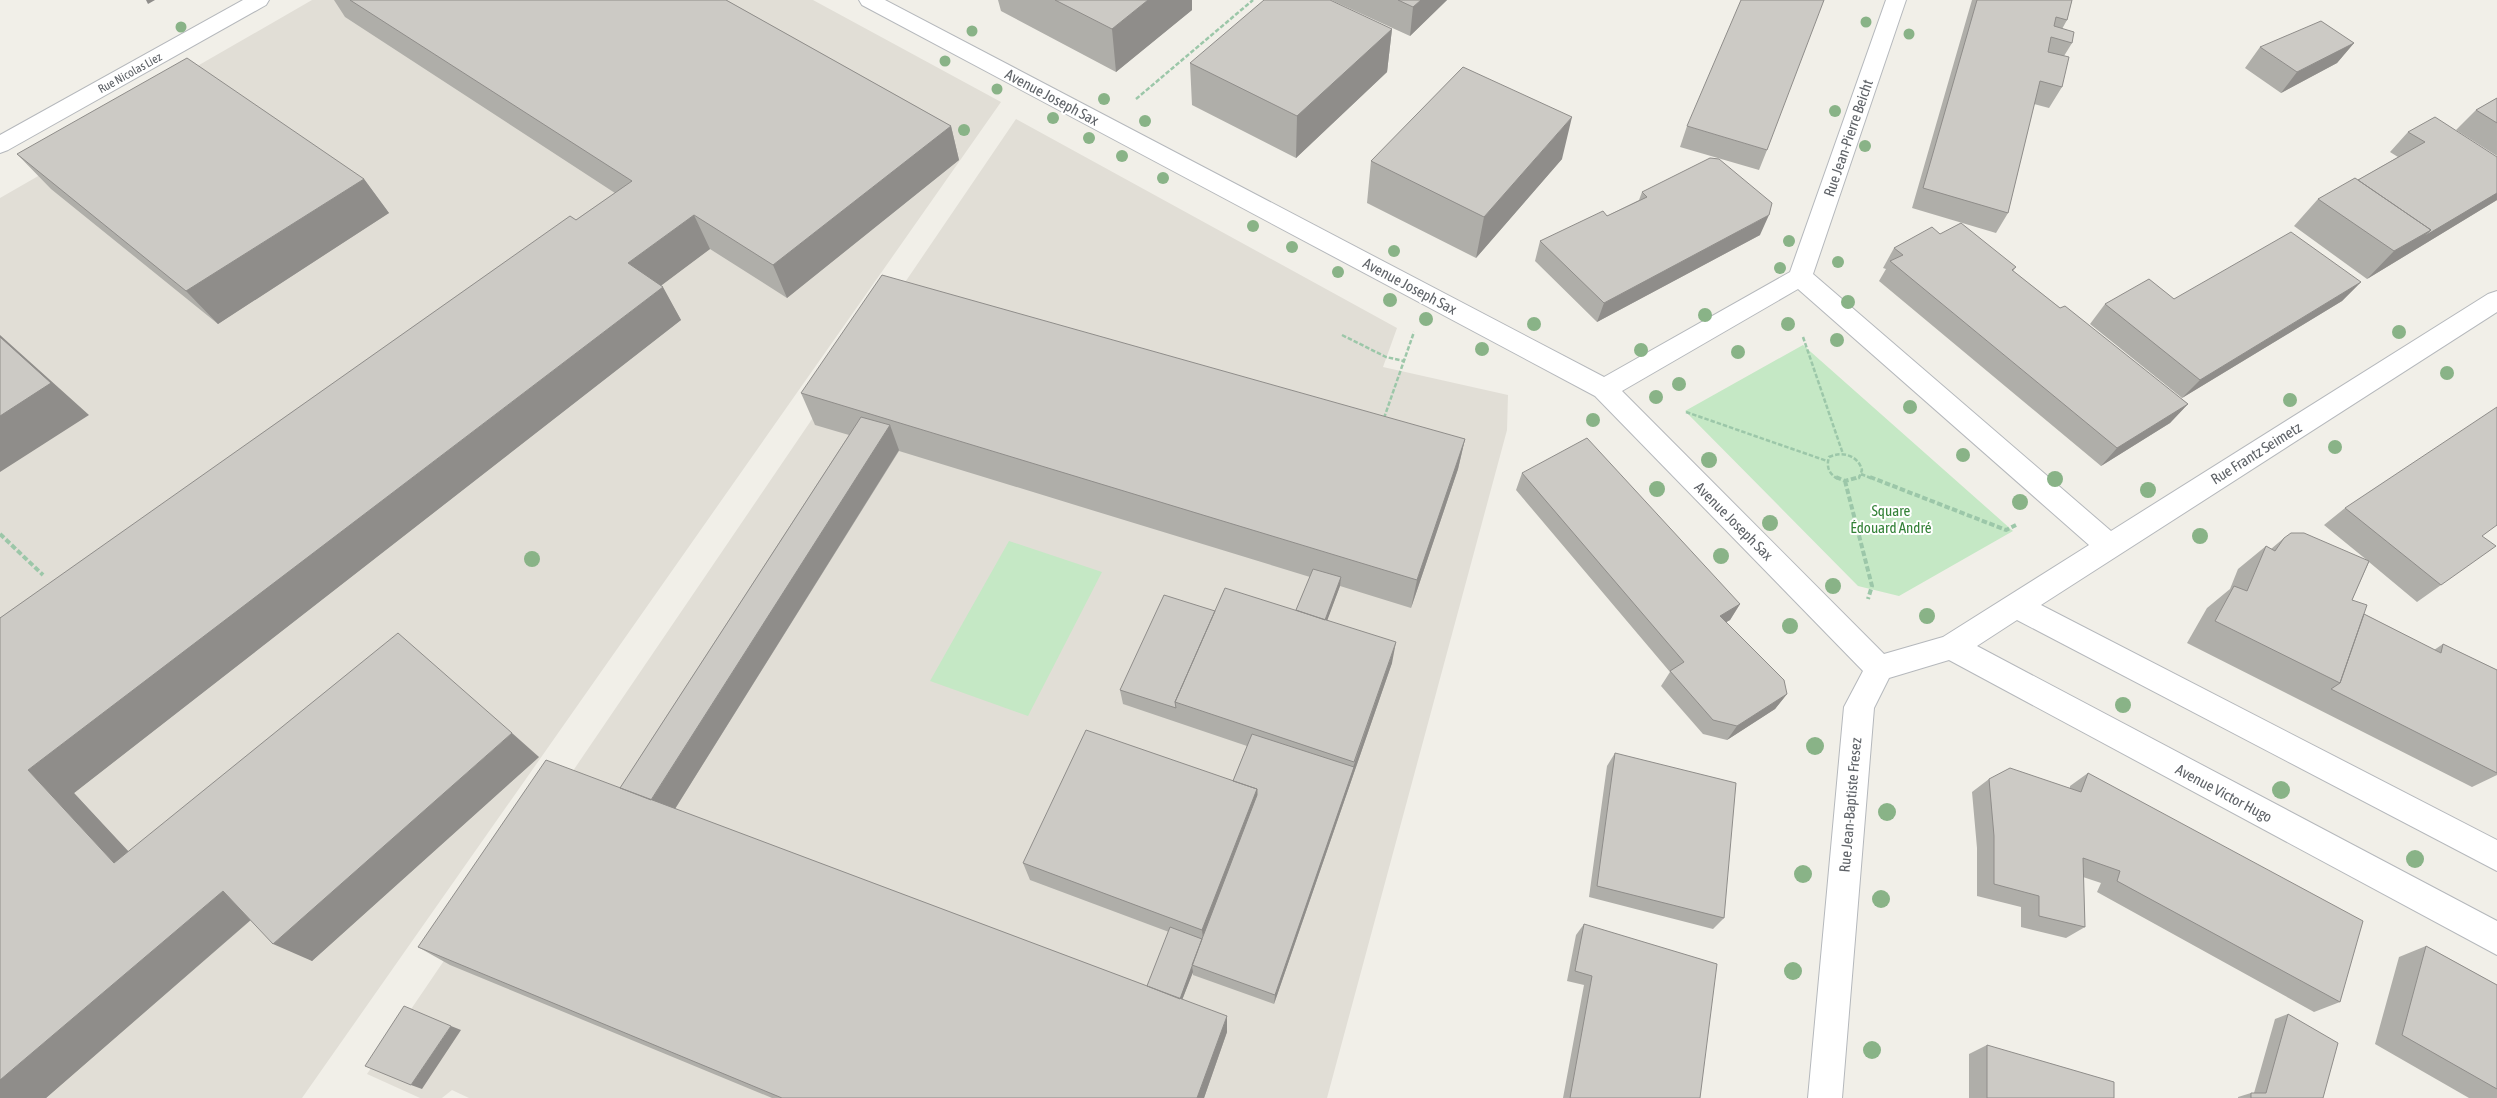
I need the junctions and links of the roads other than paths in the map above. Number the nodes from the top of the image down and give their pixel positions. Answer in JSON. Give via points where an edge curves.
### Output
{"nodes":[{"id":1,"x":259,"y":0,"type":"edge"},
{"id":2,"x":869,"y":0,"type":"edge"},
{"id":3,"x":1896,"y":0,"type":"edge"},
{"id":4,"x":0,"y":146,"type":"edge"},
{"id":5,"x":1800,"y":277,"type":"junction"},
{"id":6,"x":2497,"y":300,"type":"edge"},
{"id":7,"x":1604,"y":389,"type":"junction"},
{"id":8,"x":2110,"y":546,"type":"junction"},
{"id":9,"x":2016,"y":606,"type":"junction"},
{"id":10,"x":1951,"y":648,"type":"junction"},
{"id":11,"x":1879,"y":668,"type":"junction"},
{"id":12,"x":2497,"y":856,"type":"edge"},
{"id":13,"x":2497,"y":939,"type":"edge"},
{"id":14,"x":1825,"y":1098,"type":"edge"}],
"edges":[{"from":1,"to":4,"type":"street","name":"Rue Nicolas Liez"},
{"from":2,"to":7,"type":"street","name":"Avenue Joseph Sax"},
{"from":3,"to":5,"type":"street","name":"Rue Jean-Pierre Beicht"},
{"from":5,"to":7,"type":"street"},
{"from":5,"to":8,"type":"street"},
{"from":6,"to":8,"type":"street","name":"Rue Frantz Seimetz"},
{"from":7,"to":11,"type":"street","name":"Avenue Joseph Sax"},
{"from":8,"to":9,"type":"street","name":"Rue Frantz Seimetz"},
{"from":9,"to":10,"type":"street"},
{"from":9,"to":12,"type":"street"},
{"from":10,"to":11,"type":"street"},
{"from":10,"to":13,"type":"street","name":"Avenue Victor Hugo"},
{"from":11,"to":14,"type":"street","name":"Rue Jean-Baptiste Fresez","via":[[1859,707]]}]}
